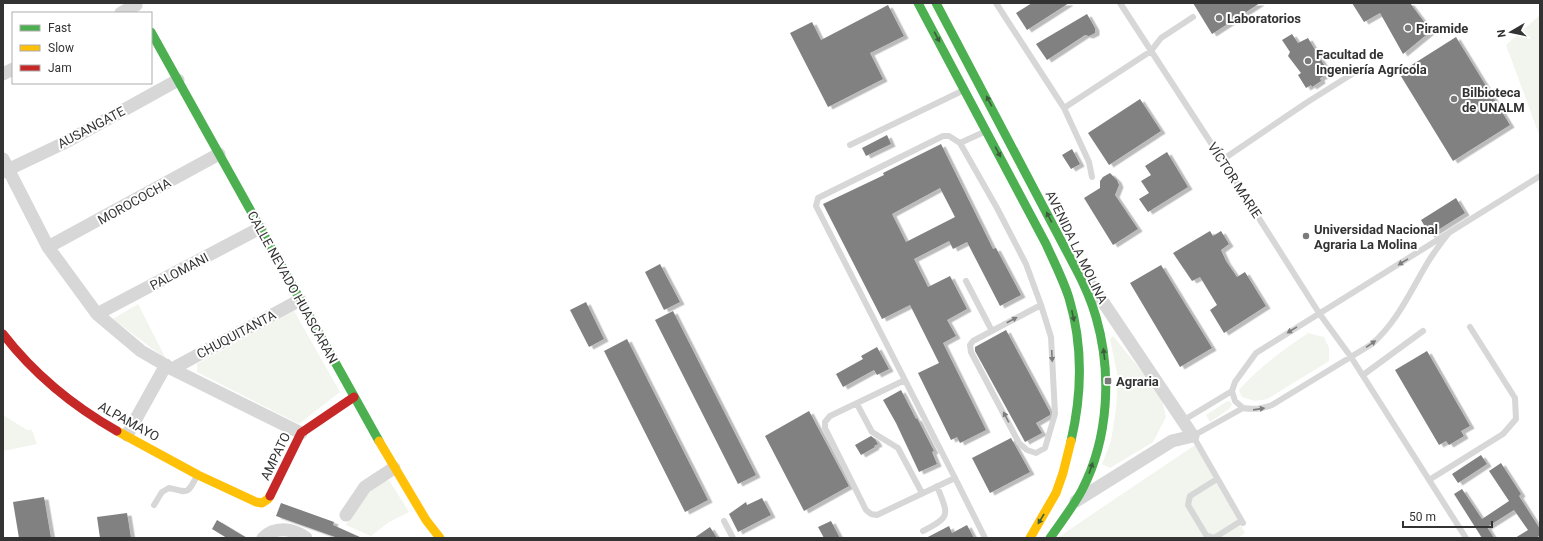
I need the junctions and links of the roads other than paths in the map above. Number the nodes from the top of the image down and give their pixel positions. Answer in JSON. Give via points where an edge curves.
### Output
{"nodes":[{"id":1,"x":918,"y":3,"type":"edge"},
{"id":2,"x":936,"y":3,"type":"edge"},
{"id":3,"x":996,"y":3,"type":"edge"},
{"id":4,"x":1120,"y":3,"type":"edge"},
{"id":5,"x":137,"y":7,"type":"edge"},
{"id":6,"x":124,"y":12,"type":"edge"},
{"id":7,"x":1193,"y":17,"type":"dead end"},
{"id":8,"x":152,"y":34,"type":"edge"},
{"id":9,"x":1151,"y":51,"type":"junction"},
{"id":10,"x":12,"y":70,"type":"edge"},
{"id":11,"x":3,"y":74,"type":"edge"},
{"id":12,"x":1352,"y":74,"type":"dead end"},
{"id":13,"x":178,"y":80,"type":"junction"},
{"id":14,"x":964,"y":90,"type":"junction"},
{"id":15,"x":1064,"y":108,"type":"junction"},
{"id":16,"x":986,"y":131,"type":"junction"},
{"id":17,"x":960,"y":143,"type":"junction"},
{"id":18,"x":850,"y":145,"type":"dead end"},
{"id":19,"x":219,"y":154,"type":"junction"},
{"id":20,"x":1222,"y":160,"type":"junction"},
{"id":21,"x":5,"y":167,"type":"edge"},
{"id":22,"x":1540,"y":176,"type":"edge"},
{"id":23,"x":1092,"y":177,"type":"dead end"},
{"id":24,"x":260,"y":228,"type":"junction"},
{"id":25,"x":1448,"y":234,"type":"junction"},
{"id":26,"x":48,"y":247,"type":"junction"},
{"id":27,"x":1080,"y":276,"type":"junction"},
{"id":28,"x":1062,"y":278,"type":"junction"},
{"id":29,"x":966,"y":281,"type":"dead end"},
{"id":30,"x":300,"y":300,"type":"junction"},
{"id":31,"x":1041,"y":304,"type":"junction"},
{"id":32,"x":1319,"y":313,"type":"junction"},
{"id":33,"x":97,"y":314,"type":"junction"},
{"id":34,"x":1470,"y":327,"type":"dead end"},
{"id":35,"x":992,"y":331,"type":"junction"},
{"id":36,"x":1423,"y":332,"type":"dead end"},
{"id":37,"x":3,"y":334,"type":"edge"},
{"id":38,"x":1351,"y":356,"type":"junction"},
{"id":39,"x":169,"y":367,"type":"junction"},
{"id":40,"x":1363,"y":375,"type":"junction"},
{"id":41,"x":905,"y":380,"type":"junction"},
{"id":42,"x":1232,"y":391,"type":"junction"},
{"id":43,"x":354,"y":397,"type":"junction"},
{"id":44,"x":857,"y":404,"type":"junction"},
{"id":45,"x":1243,"y":408,"type":"junction"},
{"id":46,"x":1184,"y":420,"type":"junction"},
{"id":47,"x":301,"y":433,"type":"junction"},
{"id":48,"x":127,"y":435,"type":"junction"},
{"id":49,"x":1193,"y":436,"type":"junction"},
{"id":50,"x":1172,"y":441,"type":"junction"},
{"id":51,"x":394,"y":468,"type":"junction"},
{"id":52,"x":198,"y":475,"type":"junction"},
{"id":53,"x":955,"y":478,"type":"junction"},
{"id":54,"x":1217,"y":479,"type":"junction"},
{"id":55,"x":1430,"y":480,"type":"junction"},
{"id":56,"x":937,"y":486,"type":"junction"},
{"id":57,"x":922,"y":493,"type":"junction"},
{"id":58,"x":1053,"y":499,"type":"junction"},
{"id":59,"x":262,"y":503,"type":"joint"},
{"id":60,"x":1074,"y":503,"type":"junction"},
{"id":61,"x":154,"y":505,"type":"dead end"},
{"id":62,"x":346,"y":515,"type":"dead end"},
{"id":63,"x":724,"y":521,"type":"dead end"},
{"id":64,"x":923,"y":531,"type":"dead end"},
{"id":65,"x":263,"y":538,"type":"edge"},
{"id":66,"x":306,"y":538,"type":"edge"},
{"id":67,"x":440,"y":538,"type":"edge"},
{"id":68,"x":733,"y":538,"type":"edge"},
{"id":69,"x":985,"y":538,"type":"edge"},
{"id":70,"x":1030,"y":538,"type":"edge"},
{"id":71,"x":1050,"y":538,"type":"edge"},
{"id":72,"x":1466,"y":538,"type":"edge"}],
"edges":[{"from":1,"to":14,"type":"main road","name":"AVENIDA LA MOLINA","one_way":true},
{"from":27,"to":2,"type":"main road","name":"AVENIDA LA MOLINA","one_way":true},
{"from":3,"to":15,"type":"lane"},
{"from":4,"to":9,"type":"lane","name":"VÍCTOR MARIE"},
{"from":5,"to":6,"type":"street"},
{"from":7,"to":9,"type":"lane","via":[[1161,38]]},
{"from":8,"to":13,"type":"main road","name":"CALLE NEVADO HUASCARAN"},
{"from":9,"to":15,"type":"lane"},
{"from":9,"to":20,"type":"lane","name":"VÍCTOR MARIE"},
{"from":10,"to":11,"type":"street"},
{"from":12,"to":20,"type":"lane"},
{"from":13,"to":19,"type":"main road","name":"CALLE NEVADO HUASCARAN"},
{"from":13,"to":21,"type":"street","name":"AUSANGATE","via":[[64,143]]},
{"from":14,"to":16,"type":"main road","name":"AVENIDA LA MOLINA"},
{"from":14,"to":18,"type":"lane"},
{"from":15,"to":23,"type":"lane","via":[[1089,162]]},
{"from":16,"to":17,"type":"lane"},
{"from":16,"to":28,"type":"main road","name":"AVENIDA LA MOLINA","one_way":true},
{"from":17,"to":31,"type":"lane","via":[[1026,264]]},
{"from":17,"to":41,"type":"lane","via":[[943,136],[818,198],[816,206]]},
{"from":19,"to":24,"type":"main road","name":"CALLE NEVADO HUASCARAN"},
{"from":19,"to":26,"type":"street","name":"MOROCOCHA"},
{"from":20,"to":32,"type":"lane","name":"VÍCTOR MARIE"},
{"from":21,"to":26,"type":"street"},
{"from":22,"to":25,"type":"lane"},
{"from":24,"to":30,"type":"main road","name":"CALLE NEVADO HUASCARAN"},
{"from":24,"to":33,"type":"street","name":"PALOMANI"},
{"from":25,"to":32,"type":"lane","one_way":true},
{"from":38,"to":25,"type":"lane","one_way":true,"via":[[1384,334]]},
{"from":26,"to":33,"type":"street"},
{"from":27,"to":28,"type":"main road"},
{"from":27,"to":46,"type":"street","via":[[1095,290]]},
{"from":60,"to":27,"type":"main road","name":"AVENIDA LA MOLINA","one_way":true,"via":[[1095,456],[1105,393],[1104,352],[1096,315]]},
{"from":28,"to":58,"type":"main road","name":"AVENIDA LA MOLINA","one_way":true,"via":[[1077,333],[1080,372],[1073,434]]},
{"from":29,"to":35,"type":"lane"},
{"from":30,"to":39,"type":"street","name":"CHUQUITANTA"},
{"from":30,"to":43,"type":"main road","name":"CALLE NEVADO HUASCARAN"},
{"from":35,"to":31,"type":"lane","one_way":true},
{"from":31,"to":35,"type":"lane","one_way":true,"via":[[1051,337],[1054,414],[1045,448],[1036,453],[1026,450],[1019,442],[971,352],[970,345],[973,341]]},
{"from":32,"to":38,"type":"lane","name":"VÍCTOR MARIE"},
{"from":32,"to":42,"type":"lane","one_way":true,"via":[[1256,353],[1235,382]]},
{"from":33,"to":39,"type":"street","via":[[140,351]]},
{"from":34,"to":55,"type":"lane","via":[[1515,398],[1516,419],[1503,434]]},
{"from":36,"to":40,"type":"lane"},
{"from":37,"to":48,"type":"main road","name":"ALPAMAYO","via":[[21,357],[62,396],[96,419]]},
{"from":38,"to":40,"type":"lane","name":"VÍCTOR MARIE"},
{"from":45,"to":38,"type":"lane","one_way":true,"via":[[1253,410],[1272,405]]},
{"from":39,"to":47,"type":"street"},
{"from":39,"to":48,"type":"street"},
{"from":40,"to":55,"type":"lane","name":"VÍCTOR MARIE"},
{"from":41,"to":44,"type":"lane"},
{"from":41,"to":53,"type":"lane"},
{"from":42,"to":45,"type":"lane","via":[[1235,401]]},
{"from":42,"to":46,"type":"lane"},
{"from":43,"to":47,"type":"main road","name":"AMPATO"},
{"from":43,"to":51,"type":"main road","name":"CALLE NEVADO HUASCARAN"},
{"from":44,"to":57,"type":"lane","via":[[872,432],[898,448]]},
{"from":44,"to":57,"type":"lane","via":[[830,416],[825,422],[825,428],[866,510],[877,515]]},
{"from":45,"to":49,"type":"lane"},
{"from":46,"to":49,"type":"street"},
{"from":46,"to":50,"type":"street"},
{"from":47,"to":59,"type":"main road","name":"AMPATO","via":[[268,499]]},
{"from":48,"to":52,"type":"main road","name":"ALPAMAYO"},
{"from":49,"to":50,"type":"street"},
{"from":49,"to":54,"type":"lane"},
{"from":50,"to":60,"type":"street"},
{"from":51,"to":62,"type":"street","via":[[365,487]]},
{"from":51,"to":67,"type":"main road","name":"CALLE NEVADO HUASCARAN"},
{"from":52,"to":59,"type":"main road","name":"ALPAMAYO"},
{"from":52,"to":61,"type":"lane","via":[[190,490],[185,492],[169,488],[162,492]]},
{"from":53,"to":56,"type":"lane"},
{"from":53,"to":69,"type":"lane"},
{"from":54,"to":54,"type":"lane","via":[[1190,496],[1188,505],[1206,535],[1214,538],[1242,522]]},
{"from":55,"to":72,"type":"lane","name":"VÍCTOR MARIE"},
{"from":56,"to":57,"type":"lane"},
{"from":56,"to":64,"type":"lane","via":[[945,514],[941,521]]},
{"from":58,"to":60,"type":"main road"},
{"from":58,"to":70,"type":"main road","name":"AVENIDA LA MOLINA","one_way":true},
{"from":60,"to":71,"type":"main road","name":"AVENIDA LA MOLINA"},
{"from":63,"to":68,"type":"lane"},
{"from":65,"to":66,"type":"street","via":[[273,531],[287,529]]}]}
